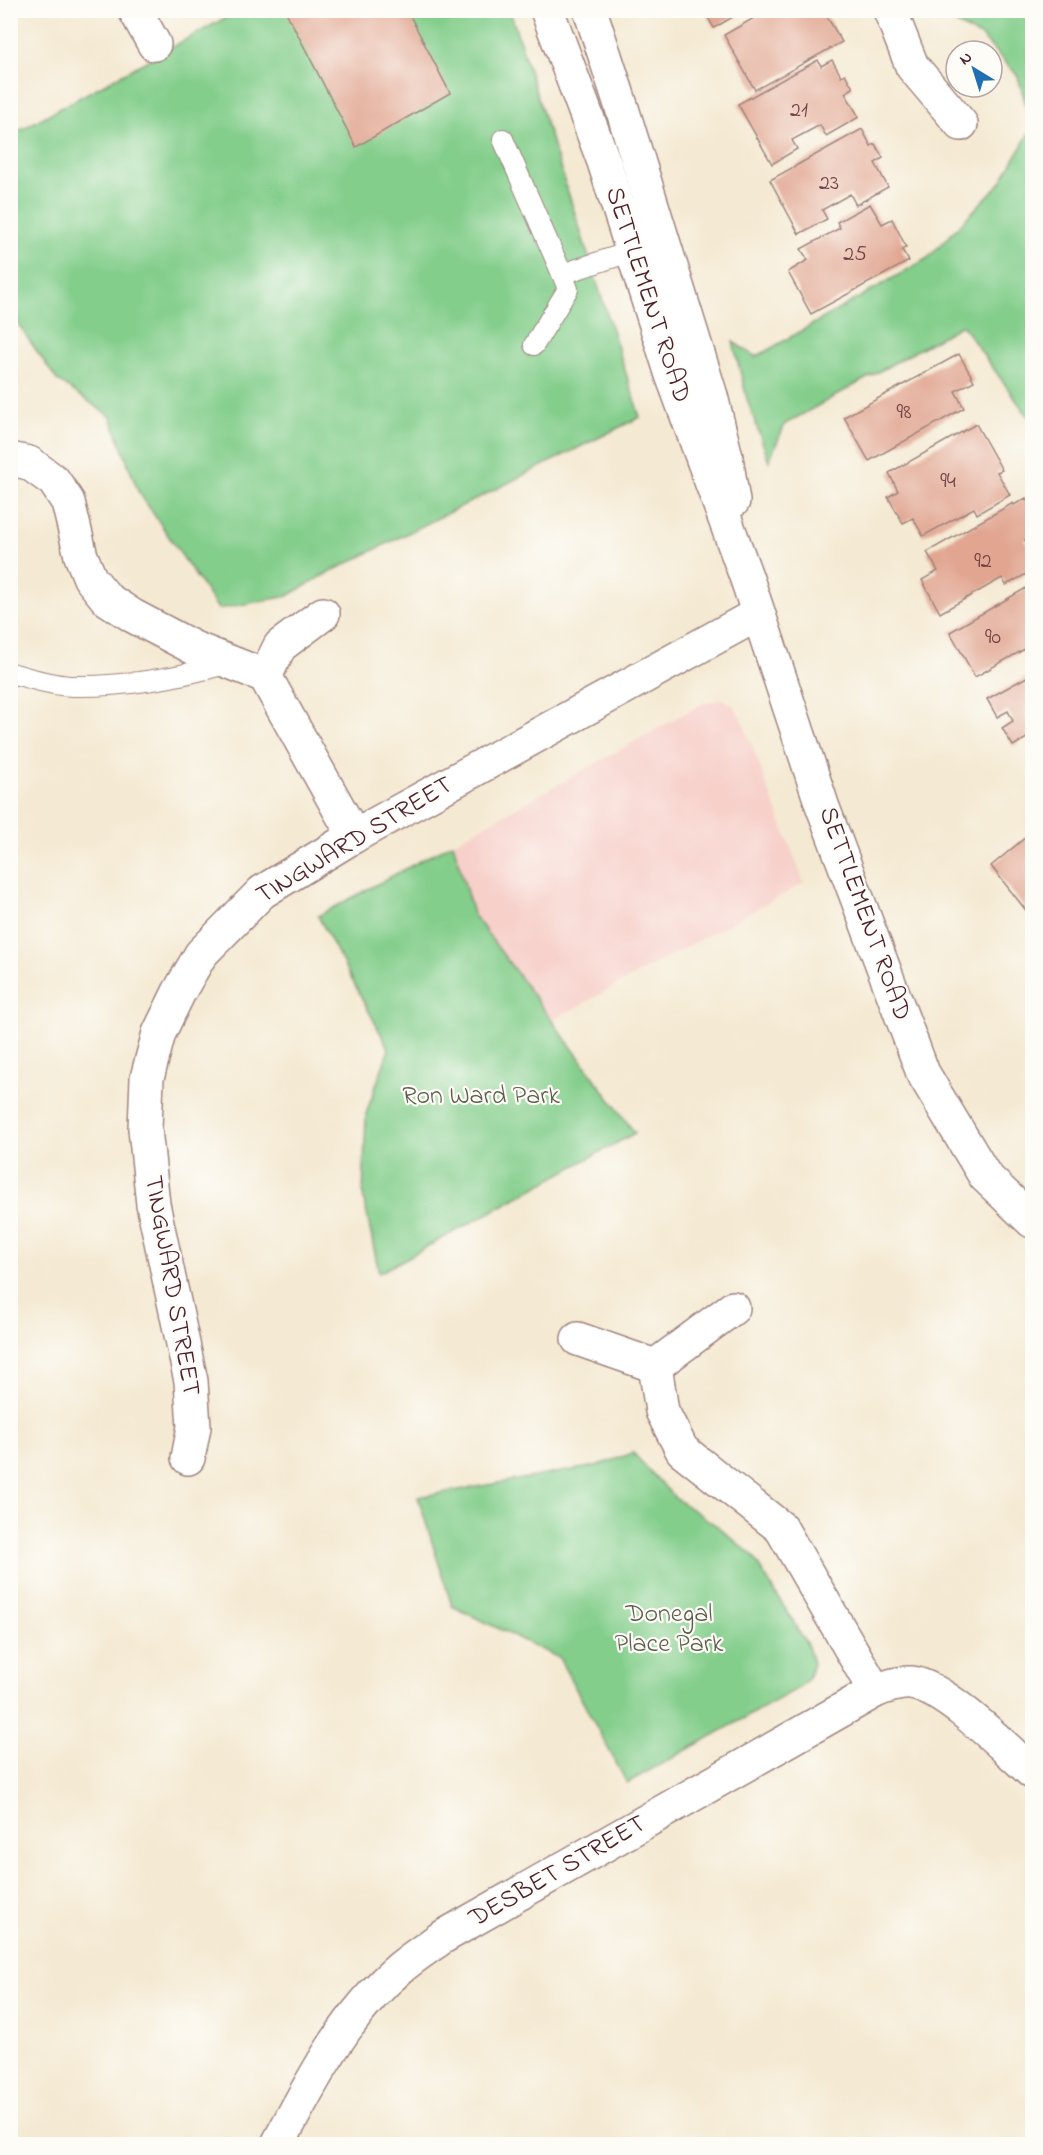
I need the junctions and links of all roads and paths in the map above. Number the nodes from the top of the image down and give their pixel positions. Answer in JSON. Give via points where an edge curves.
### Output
{"nodes":[{"id":1,"x":135,"y":10,"type":"edge"},
{"id":2,"x":547,"y":10,"type":"edge"},
{"id":3,"x":590,"y":10,"type":"edge"},
{"id":4,"x":890,"y":10,"type":"edge"},
{"id":5,"x":154,"y":44,"type":"dead end"},
{"id":6,"x":961,"y":124,"type":"dead end"},
{"id":7,"x":503,"y":139,"type":"dead end"},
{"id":8,"x":633,"y":251,"type":"junction"},
{"id":9,"x":562,"y":274,"type":"junction"},
{"id":10,"x":534,"y":345,"type":"dead end"},
{"id":11,"x":10,"y":459,"type":"edge"},
{"id":12,"x":747,"y":579,"type":"junction"},
{"id":13,"x":322,"y":614,"type":"dead end"},
{"id":14,"x":758,"y":614,"type":"junction"},
{"id":15,"x":231,"y":663,"type":"junction"},
{"id":16,"x":10,"y":674,"type":"edge"},
{"id":17,"x":265,"y":676,"type":"junction"},
{"id":18,"x":354,"y":837,"type":"junction"},
{"id":19,"x":1032,"y":1221,"type":"edge"},
{"id":20,"x":733,"y":1308,"type":"dead end"},
{"id":21,"x":578,"y":1339,"type":"dead end"},
{"id":22,"x":655,"y":1366,"type":"junction"},
{"id":23,"x":188,"y":1458,"type":"dead end"},
{"id":24,"x":875,"y":1691,"type":"junction"},
{"id":25,"x":1032,"y":1772,"type":"edge"},
{"id":26,"x":278,"y":2145,"type":"edge"}],
"edges":[{"from":1,"to":5,"type":"street"},
{"from":2,"to":8,"type":"street","name":"SETTLEMENT ROAD"},
{"from":3,"to":12,"type":"street","name":"SETTLEMENT ROAD","via":[[711,396]]},
{"from":4,"to":6,"type":"street","via":[[912,66]]},
{"from":7,"to":9,"type":"lane"},
{"from":8,"to":9,"type":"lane"},
{"from":8,"to":12,"type":"street","name":"SETTLEMENT ROAD","via":[[672,375]]},
{"from":9,"to":10,"type":"lane","via":[[568,289]]},
{"from":11,"to":15,"type":"street","via":[[29,463],[54,481],[68,502],[90,578],[107,599],[194,648]]},
{"from":12,"to":14,"type":"street","name":"SETTLEMENT ROAD"},
{"from":13,"to":17,"type":"street","via":[[279,646]]},
{"from":14,"to":18,"type":"street","name":"TINGWARD STREET"},
{"from":14,"to":19,"type":"street","name":"SETTLEMENT ROAD","via":[[822,805],[923,1073],[985,1176]]},
{"from":15,"to":16,"type":"lane","via":[[141,682],[72,687]]},
{"from":15,"to":17,"type":"street"},
{"from":17,"to":18,"type":"street"},
{"from":18,"to":23,"type":"street","name":"TINGWARD STREET","via":[[262,892],[201,954],[159,1033],[147,1078],[145,1129],[153,1204],[191,1381],[194,1427]]},
{"from":20,"to":22,"type":"street"},
{"from":21,"to":22,"type":"street"},
{"from":22,"to":24,"type":"street","via":[[662,1411],[682,1450],[781,1528]]},
{"from":24,"to":25,"type":"street","name":"DESBET STREET","via":[[910,1683],[937,1693]]},
{"from":24,"to":26,"type":"street","name":"DESBET STREET","via":[[441,1938],[400,1968],[350,2023],[309,2086]]}]}
